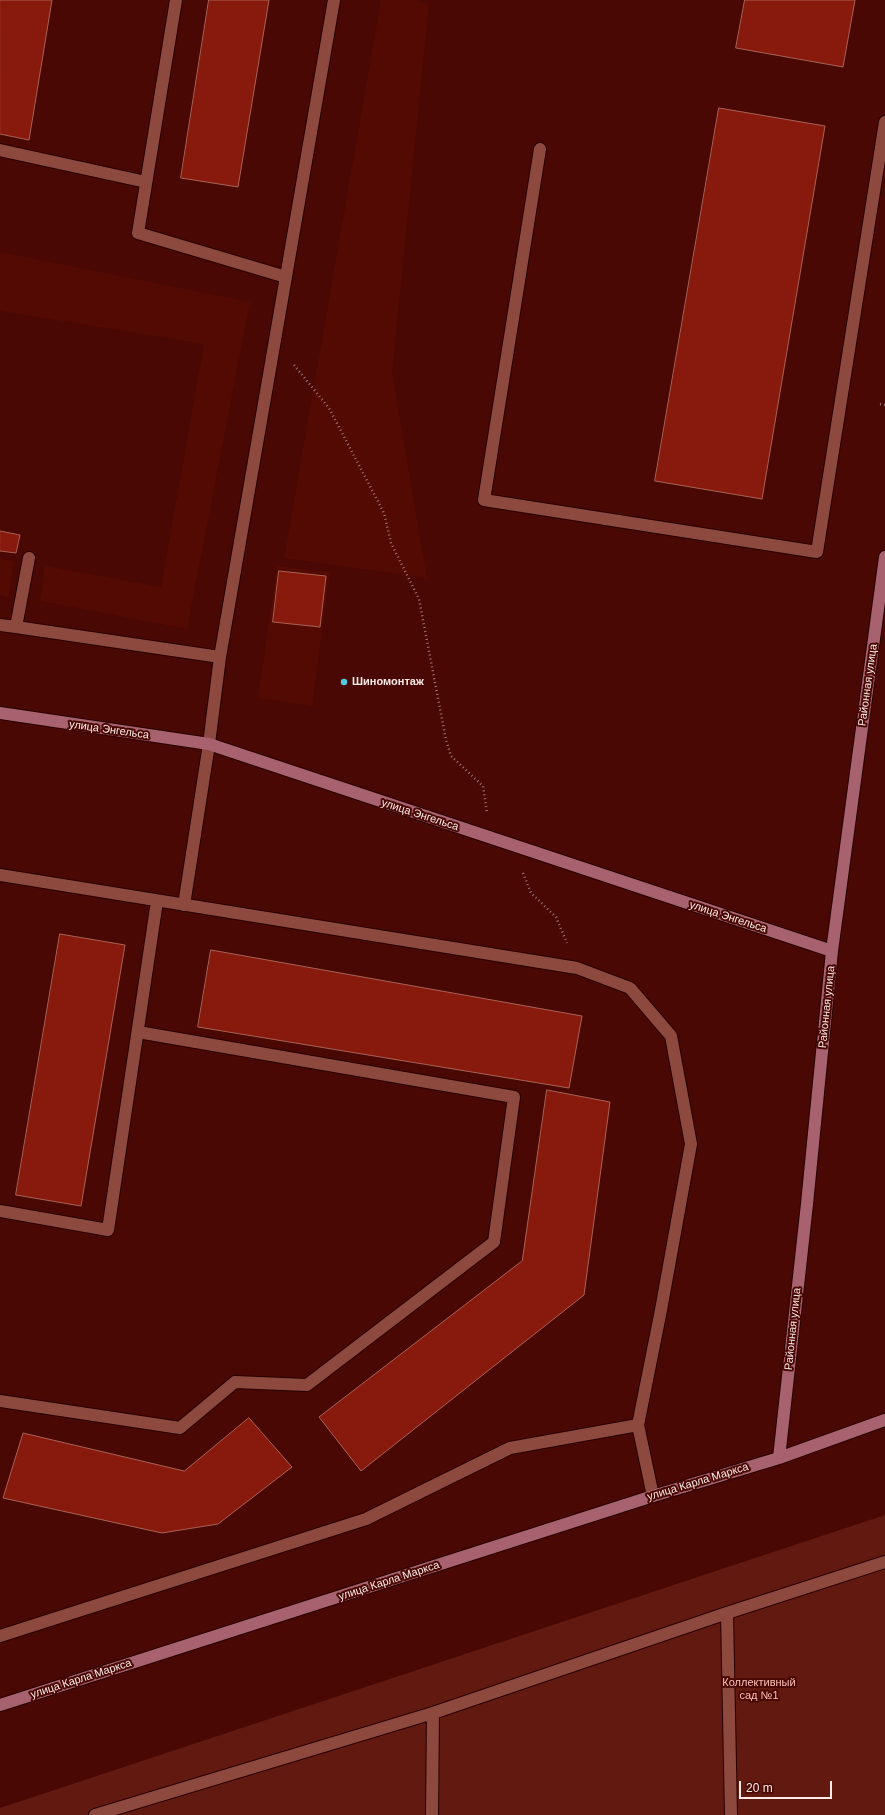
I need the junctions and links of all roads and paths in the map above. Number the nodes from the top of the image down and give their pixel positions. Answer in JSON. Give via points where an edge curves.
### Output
{"nodes":[{"id":1,"x":176,"y":0,"type":"edge"},
{"id":2,"x":334,"y":0,"type":"edge"},
{"id":3,"x":885,"y":122,"type":"edge"},
{"id":4,"x":0,"y":150,"type":"edge"},
{"id":5,"x":540,"y":150,"type":"dead end"},
{"id":6,"x":146,"y":182,"type":"junction"},
{"id":7,"x":286,"y":277,"type":"junction"},
{"id":8,"x":275,"y":341,"type":"junction"},
{"id":9,"x":880,"y":404,"type":"dead end"},
{"id":10,"x":885,"y":405,"type":"edge"},
{"id":11,"x":885,"y":557,"type":"edge"},
{"id":12,"x":29,"y":558,"type":"dead end"},
{"id":13,"x":0,"y":625,"type":"edge"},
{"id":14,"x":16,"y":628,"type":"junction"},
{"id":15,"x":220,"y":657,"type":"junction"},
{"id":16,"x":0,"y":714,"type":"edge"},
{"id":17,"x":209,"y":744,"type":"junction"},
{"id":18,"x":495,"y":840,"type":"junction"},
{"id":19,"x":521,"y":869,"type":"dead end"},
{"id":20,"x":0,"y":875,"type":"edge"},
{"id":21,"x":157,"y":901,"type":"junction"},
{"id":22,"x":184,"y":905,"type":"junction"},
{"id":23,"x":832,"y":951,"type":"junction"},
{"id":24,"x":577,"y":968,"type":"junction"},
{"id":25,"x":138,"y":1032,"type":"junction"},
{"id":26,"x":0,"y":1211,"type":"edge"},
{"id":27,"x":0,"y":1401,"type":"edge"},
{"id":28,"x":885,"y":1420,"type":"edge"},
{"id":29,"x":638,"y":1425,"type":"junction"},
{"id":30,"x":779,"y":1458,"type":"junction"},
{"id":31,"x":653,"y":1496,"type":"junction"},
{"id":32,"x":885,"y":1562,"type":"edge"},
{"id":33,"x":727,"y":1613,"type":"junction"},
{"id":34,"x":0,"y":1636,"type":"edge"},
{"id":35,"x":0,"y":1705,"type":"edge"},
{"id":36,"x":433,"y":1713,"type":"junction"},
{"id":37,"x":127,"y":1811,"type":"edge"},
{"id":38,"x":94,"y":1815,"type":"edge"},
{"id":39,"x":432,"y":1815,"type":"edge"},
{"id":40,"x":731,"y":1815,"type":"edge"}],
"edges":[{"from":1,"to":6,"type":"street"},
{"from":2,"to":7,"type":"street"},
{"from":3,"to":5,"type":"street","via":[[817,552],[484,500]]},
{"from":4,"to":6,"type":"street"},
{"from":6,"to":7,"type":"street","via":[[138,233]]},
{"from":7,"to":8,"type":"street"},
{"from":8,"to":15,"type":"street"},
{"from":8,"to":18,"type":"path","via":[[329,408],[384,513],[391,543],[419,598],[447,746],[451,756],[483,786]]},
{"from":9,"to":10,"type":"path"},
{"from":11,"to":23,"type":"main road","name":"Районная улица"},
{"from":12,"to":14,"type":"street"},
{"from":13,"to":14,"type":"street"},
{"from":14,"to":15,"type":"street"},
{"from":15,"to":17,"type":"street"},
{"from":16,"to":17,"type":"main road","name":"улица Энгельса"},
{"from":17,"to":18,"type":"main road","name":"улица Энгельса"},
{"from":17,"to":22,"type":"street"},
{"from":18,"to":23,"type":"main road","name":"улица Энгельса"},
{"from":19,"to":24,"type":"path","via":[[526,875],[531,893],[556,917]]},
{"from":20,"to":21,"type":"street"},
{"from":21,"to":22,"type":"street"},
{"from":21,"to":25,"type":"street"},
{"from":22,"to":24,"type":"street"},
{"from":23,"to":30,"type":"main road","name":"Районная улица"},
{"from":24,"to":29,"type":"street","via":[[630,988],[671,1036],[691,1144]]},
{"from":25,"to":26,"type":"street","via":[[108,1230]]},
{"from":25,"to":27,"type":"street","via":[[514,1097],[494,1242],[307,1385],[236,1382],[180,1428]]},
{"from":28,"to":30,"type":"main road","name":"улица Карла Маркса"},
{"from":29,"to":31,"type":"street"},
{"from":29,"to":34,"type":"street","via":[[510,1448],[366,1519]]},
{"from":30,"to":31,"type":"main road","name":"улица Карла Маркса"},
{"from":31,"to":35,"type":"main road","name":"улица Карла Маркса"},
{"from":32,"to":33,"type":"street"},
{"from":33,"to":36,"type":"street"},
{"from":33,"to":40,"type":"street"},
{"from":36,"to":37,"type":"street"},
{"from":36,"to":39,"type":"street"},
{"from":37,"to":38,"type":"street"}]}
